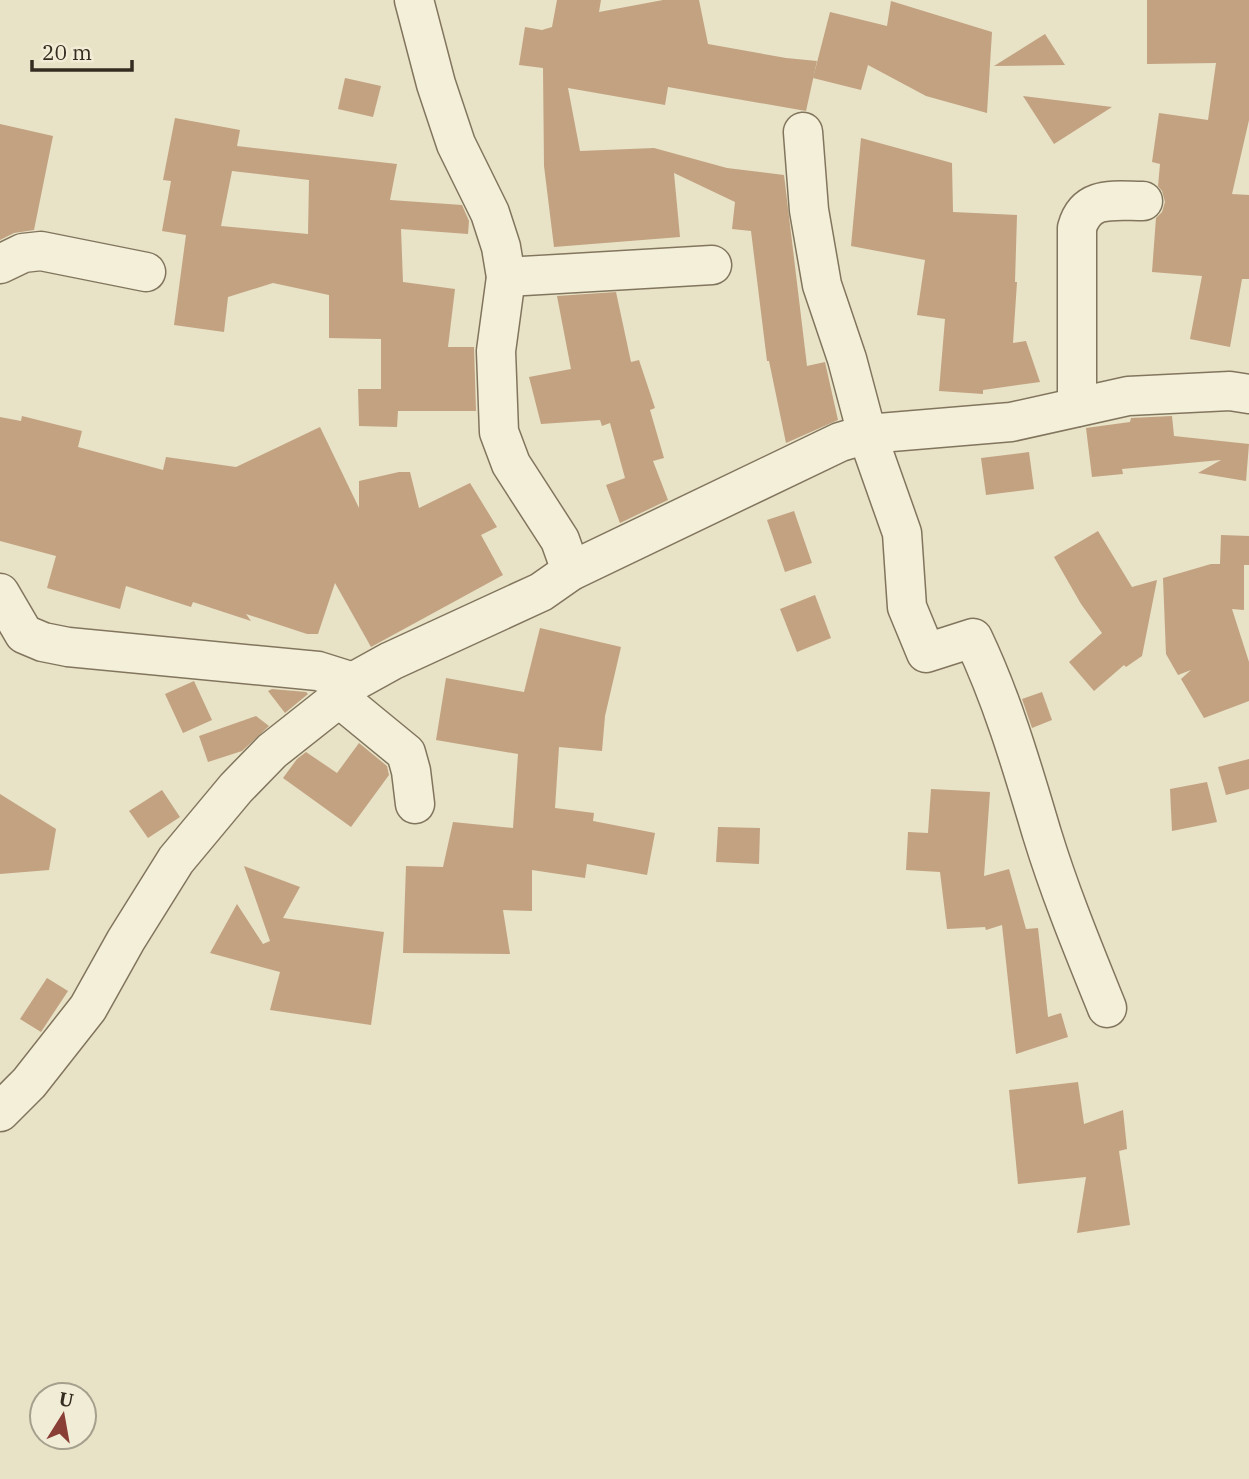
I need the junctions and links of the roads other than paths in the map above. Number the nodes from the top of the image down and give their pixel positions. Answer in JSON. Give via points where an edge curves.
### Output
{"nodes":[{"id":1,"x":414,"y":0,"type":"edge"},
{"id":2,"x":803,"y":132,"type":"dead end"},
{"id":3,"x":1143,"y":201,"type":"dead end"},
{"id":4,"x":0,"y":264,"type":"edge"},
{"id":5,"x":712,"y":265,"type":"dead end"},
{"id":6,"x":146,"y":272,"type":"dead end"},
{"id":7,"x":506,"y":277,"type":"junction"},
{"id":8,"x":1249,"y":394,"type":"edge"},
{"id":9,"x":1077,"y":407,"type":"junction"},
{"id":10,"x":867,"y":434,"type":"junction"},
{"id":11,"x":572,"y":571,"type":"junction"},
{"id":12,"x":0,"y":593,"type":"edge"},
{"id":13,"x":346,"y":690,"type":"junction"},
{"id":14,"x":415,"y":804,"type":"dead end"},
{"id":15,"x":1107,"y":1008,"type":"dead end"},
{"id":16,"x":0,"y":1112,"type":"edge"}],
"edges":[{"from":1,"to":7,"type":"street","via":[[456,144],[502,247]]},
{"from":2,"to":10,"type":"street","via":[[809,210],[822,285]]},
{"from":3,"to":9,"type":"street","via":[[1107,201],[1081,214],[1077,228]]},
{"from":4,"to":6,"type":"street","via":[[41,251]]},
{"from":5,"to":7,"type":"street"},
{"from":7,"to":11,"type":"street","via":[[496,351],[499,432],[511,464],[560,540]]},
{"from":8,"to":9,"type":"street","via":[[1128,396]]},
{"from":9,"to":10,"type":"street","via":[[1012,422]]},
{"from":10,"to":11,"type":"street","via":[[840,442]]},
{"from":10,"to":15,"type":"street","via":[[902,533],[906,607],[919,640],[926,653],[974,638],[992,677],[1063,896]]},
{"from":11,"to":13,"type":"street","via":[[541,592],[391,661]]},
{"from":12,"to":13,"type":"street","via":[[24,634],[43,642],[318,671]]},
{"from":13,"to":14,"type":"street","via":[[405,753]]},
{"from":13,"to":16,"type":"street","via":[[272,751],[176,860],[88,1008]]}]}
